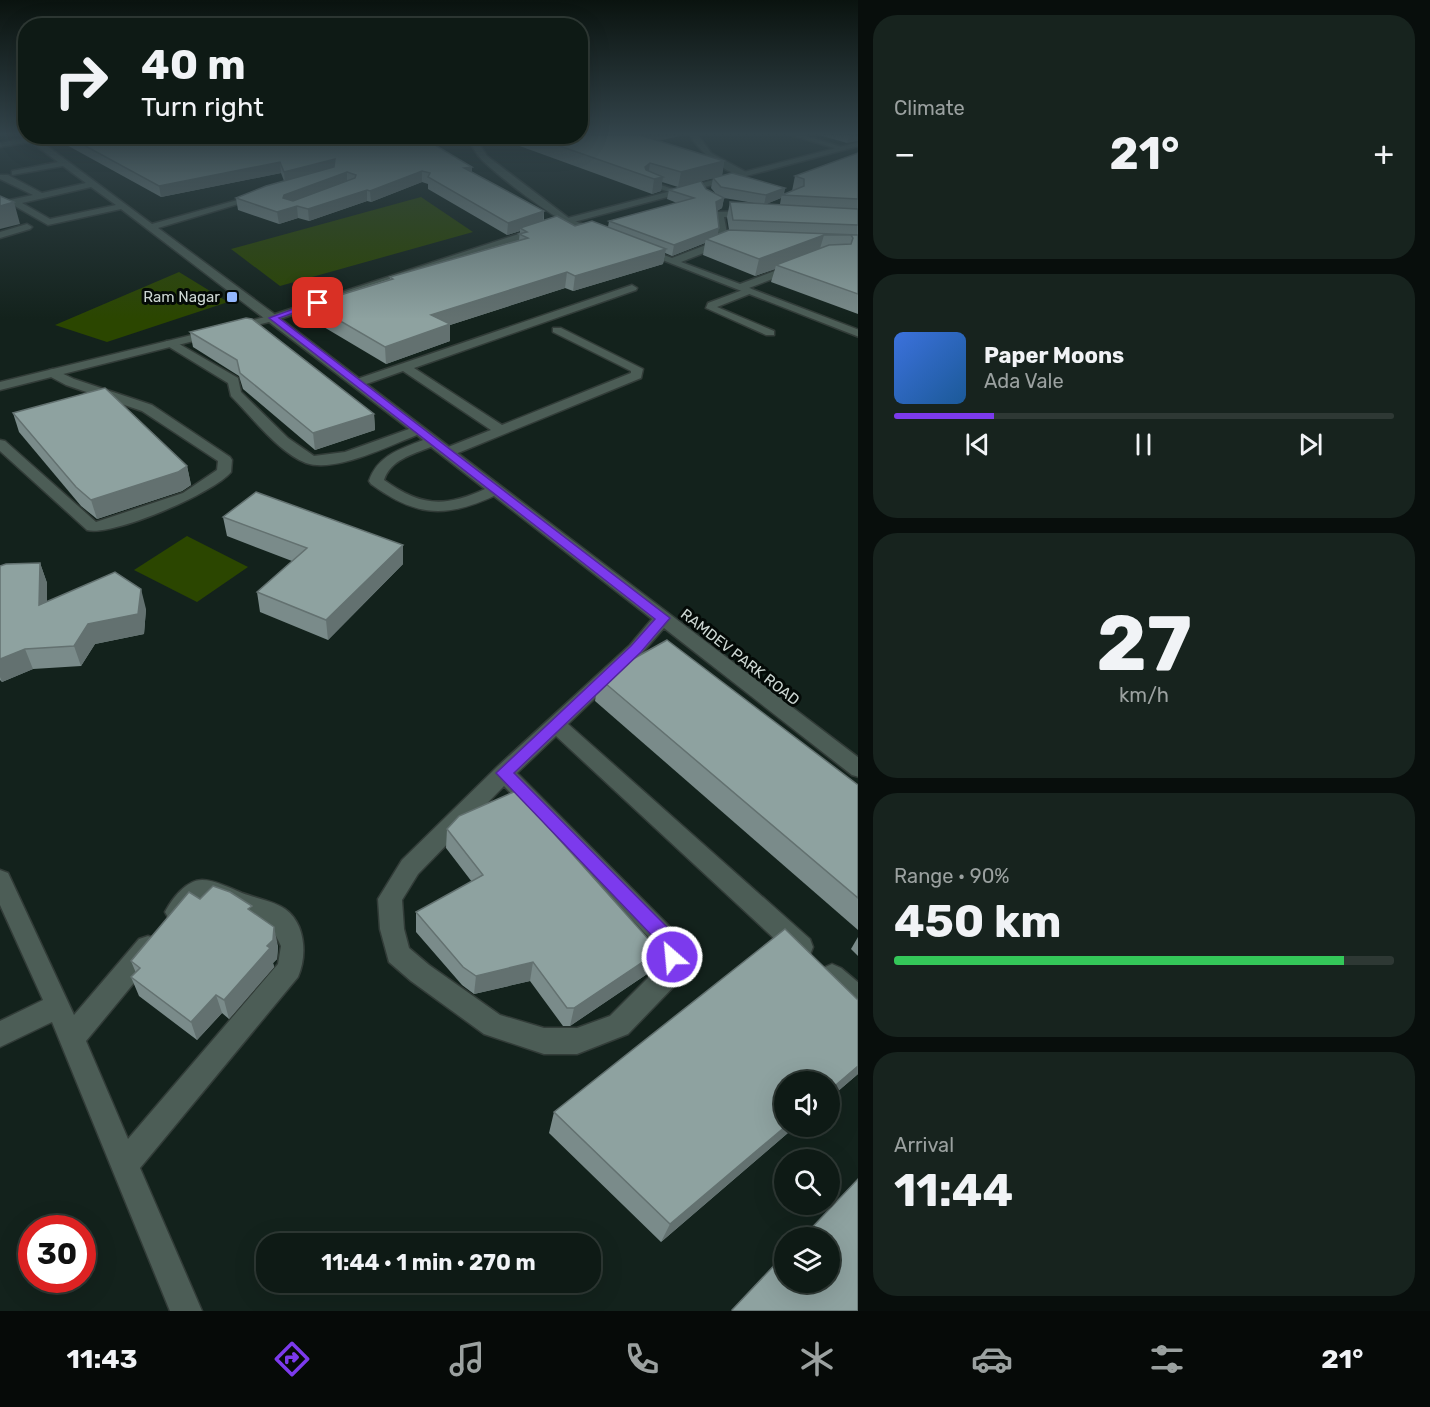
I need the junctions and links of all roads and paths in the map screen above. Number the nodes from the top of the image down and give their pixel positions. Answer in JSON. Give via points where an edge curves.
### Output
{"nodes":[{"id":1,"x":24,"y":196,"type":"edge"},
{"id":2,"x":31,"y":196,"type":"edge"},
{"id":3,"x":110,"y":196,"type":"edge"},
{"id":4,"x":256,"y":196,"type":"edge"},
{"id":5,"x":534,"y":196,"type":"edge"},
{"id":6,"x":656,"y":196,"type":"edge"},
{"id":7,"x":0,"y":200,"type":"edge"},
{"id":8,"x":15,"y":202,"type":"junction"},
{"id":9,"x":725,"y":203,"type":"edge"},
{"id":10,"x":0,"y":205,"type":"edge"},
{"id":11,"x":123,"y":206,"type":"junction"},
{"id":12,"x":567,"y":221,"type":"junction"},
{"id":13,"x":152,"y":227,"type":"junction"},
{"id":14,"x":27,"y":228,"type":"dead end"},
{"id":15,"x":0,"y":235,"type":"edge"},
{"id":16,"x":609,"y":237,"type":"edge"},
{"id":17,"x":724,"y":241,"type":"junction"},
{"id":18,"x":735,"y":242,"type":"edge"},
{"id":19,"x":630,"y":246,"type":"edge"},
{"id":20,"x":672,"y":262,"type":"junction"},
{"id":21,"x":808,"y":262,"type":"edge"},
{"id":22,"x":632,"y":288,"type":"dead end"},
{"id":23,"x":744,"y":290,"type":"junction"},
{"id":24,"x":273,"y":318,"type":"junction"},
{"id":25,"x":557,"y":330,"type":"dead end"},
{"id":26,"x":770,"y":333,"type":"dead end"},
{"id":27,"x":858,"y":334,"type":"edge"},
{"id":28,"x":170,"y":343,"type":"junction"},
{"id":29,"x":405,"y":367,"type":"junction"},
{"id":30,"x":53,"y":373,"type":"junction"},
{"id":31,"x":358,"y":383,"type":"junction"},
{"id":32,"x":0,"y":386,"type":"edge"},
{"id":33,"x":419,"y":430,"type":"junction"},
{"id":34,"x":501,"y":430,"type":"junction"},
{"id":35,"x":433,"y":441,"type":"junction"},
{"id":36,"x":0,"y":444,"type":"edge"},
{"id":37,"x":448,"y":452,"type":"junction"},
{"id":38,"x":496,"y":489,"type":"junction"},
{"id":39,"x":663,"y":618,"type":"junction"},
{"id":40,"x":556,"y":724,"type":"junction"},
{"id":41,"x":858,"y":769,"type":"edge"},
{"id":42,"x":504,"y":773,"type":"junction"},
{"id":43,"x":0,"y":880,"type":"edge"},
{"id":44,"x":858,"y":1000,"type":"edge"},
{"id":45,"x":58,"y":1006,"type":"junction"},
{"id":46,"x":0,"y":1034,"type":"edge"},
{"id":47,"x":72,"y":1037,"type":"junction"},
{"id":48,"x":124,"y":1164,"type":"junction"},
{"id":49,"x":186,"y":1311,"type":"edge"}],
"edges":[{"from":1,"to":7,"type":"street"},
{"from":2,"to":8,"type":"street"},
{"from":3,"to":11,"type":"street","name":"RAMDEV PARK ROAD"},
{"from":4,"to":13,"type":"street"},
{"from":5,"to":12,"type":"street"},
{"from":6,"to":12,"type":"street"},
{"from":8,"to":10,"type":"street"},
{"from":8,"to":11,"type":"street","via":[[48,222]]},
{"from":9,"to":17,"type":"street","via":[[762,212],[719,214]]},
{"from":11,"to":13,"type":"street","name":"RAMDEV PARK ROAD"},
{"from":12,"to":16,"type":"street"},
{"from":12,"to":24,"type":"street"},
{"from":13,"to":24,"type":"street","name":"RAMDEV PARK ROAD"},
{"from":14,"to":15,"type":"street"},
{"from":17,"to":18,"type":"street"},
{"from":17,"to":20,"type":"street"},
{"from":19,"to":20,"type":"street"},
{"from":20,"to":23,"type":"street"},
{"from":21,"to":23,"type":"street"},
{"from":22,"to":29,"type":"street"},
{"from":23,"to":26,"type":"street","via":[[711,308]]},
{"from":23,"to":27,"type":"street"},
{"from":24,"to":28,"type":"street"},
{"from":24,"to":31,"type":"street","name":"RAMDEV PARK ROAD"},
{"from":25,"to":34,"type":"street","via":[[637,369],[637,375]]},
{"from":28,"to":30,"type":"street"},
{"from":28,"to":33,"type":"street","via":[[234,381],[235,393],[298,454],[312,460],[350,455]]},
{"from":29,"to":31,"type":"street"},
{"from":29,"to":34,"type":"street"},
{"from":30,"to":32,"type":"street"},
{"from":30,"to":36,"type":"street","via":[[147,408],[225,460],[224,472],[188,496],[102,527],[92,527]]},
{"from":31,"to":33,"type":"street","name":"RAMDEV PARK ROAD"},
{"from":33,"to":35,"type":"street","name":"RAMDEV PARK ROAD"},
{"from":34,"to":37,"type":"street"},
{"from":35,"to":37,"type":"street","name":"RAMDEV PARK ROAD"},
{"from":35,"to":38,"type":"street","via":[[384,464],[376,481],[407,502],[428,506],[457,506]]},
{"from":37,"to":38,"type":"street","name":"RAMDEV PARK ROAD"},
{"from":38,"to":39,"type":"street","name":"RAMDEV PARK ROAD"},
{"from":39,"to":40,"type":"street","via":[[636,649]]},
{"from":39,"to":41,"type":"street","name":"RAMDEV PARK ROAD"},
{"from":40,"to":42,"type":"street"},
{"from":40,"to":44,"type":"street"},
{"from":42,"to":42,"type":"street","via":[[410,867],[390,899],[398,954],[493,1024],[544,1041],[577,1041],[619,1025],[673,970],[672,944]]},
{"from":43,"to":45,"type":"street"},
{"from":45,"to":46,"type":"street"},
{"from":45,"to":47,"type":"street"},
{"from":47,"to":48,"type":"street"},
{"from":47,"to":48,"type":"street","via":[[195,892],[216,893],[278,917],[289,933],[293,946],[289,969]]},
{"from":48,"to":49,"type":"street"}]}
